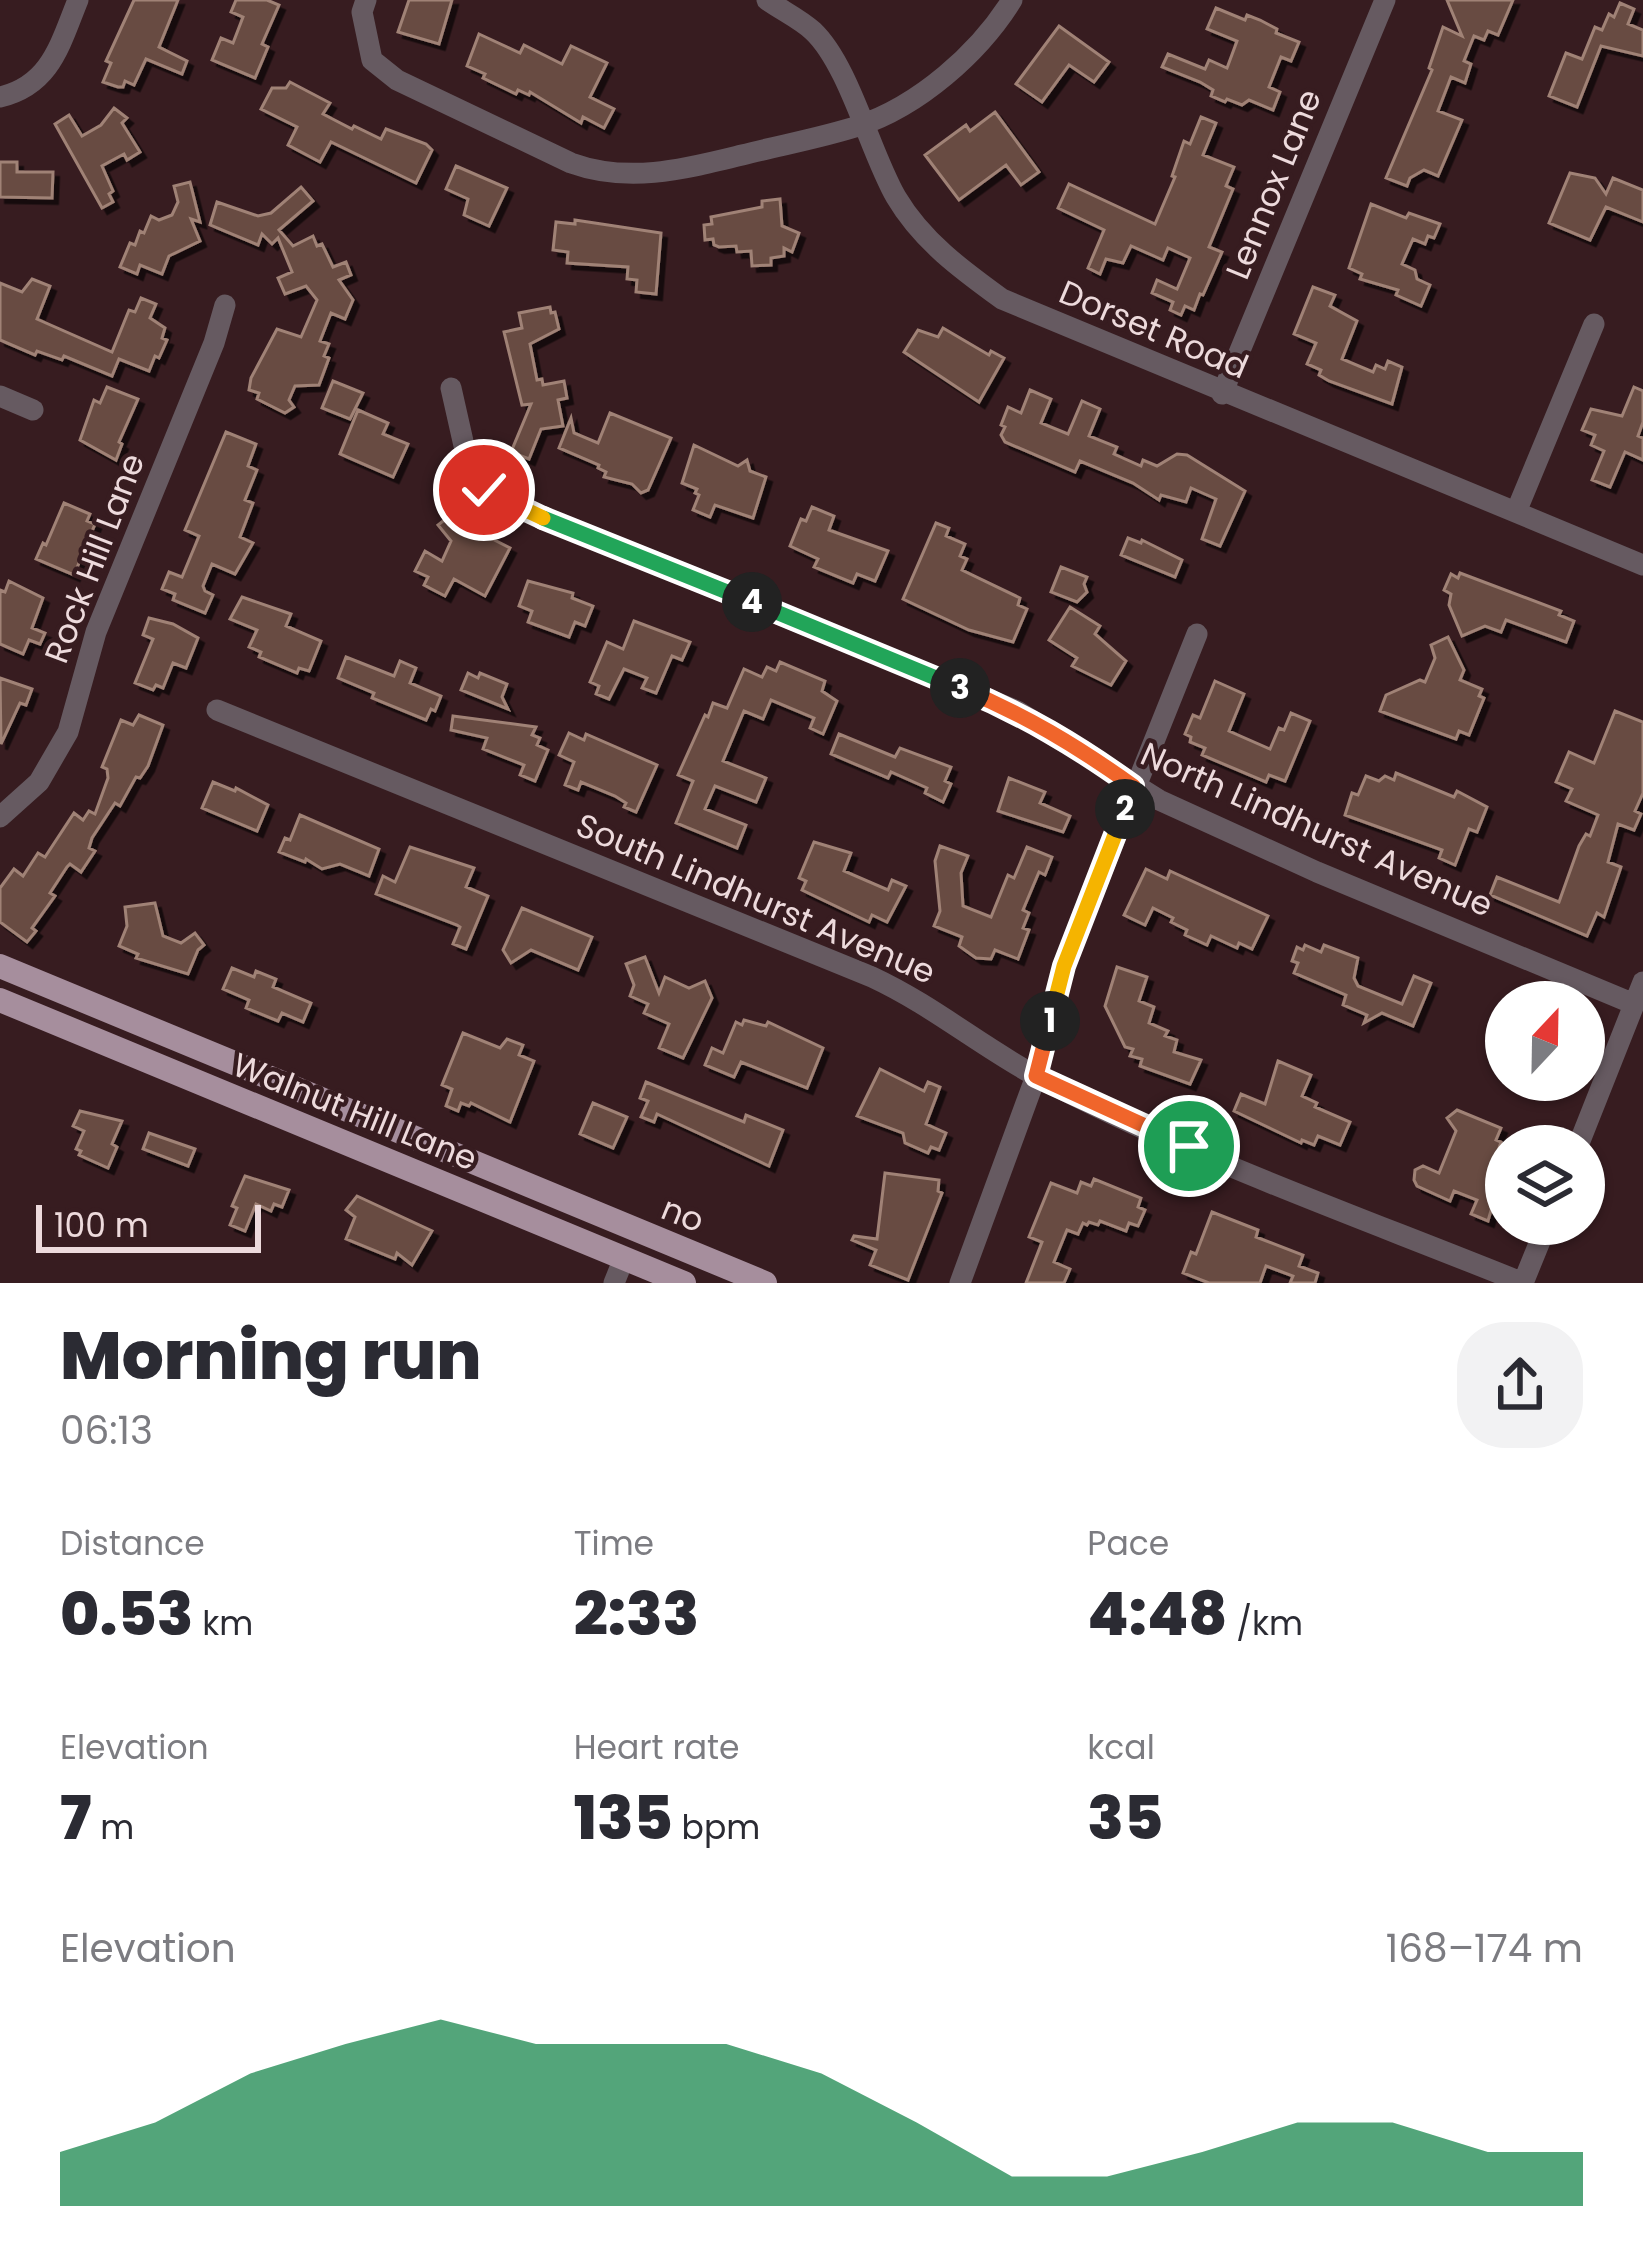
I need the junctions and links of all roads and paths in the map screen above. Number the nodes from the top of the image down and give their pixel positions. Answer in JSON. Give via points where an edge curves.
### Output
{"nodes":[{"id":1,"x":78,"y":0,"type":"edge"},
{"id":2,"x":366,"y":0,"type":"edge"},
{"id":3,"x":766,"y":0,"type":"edge"},
{"id":4,"x":1012,"y":0,"type":"edge"},
{"id":5,"x":1385,"y":0,"type":"edge"},
{"id":6,"x":0,"y":97,"type":"edge"},
{"id":7,"x":862,"y":125,"type":"junction"},
{"id":8,"x":225,"y":305,"type":"dead end"},
{"id":9,"x":1594,"y":324,"type":"dead end"},
{"id":10,"x":451,"y":388,"type":"dead end"},
{"id":11,"x":1222,"y":394,"type":"junction"},
{"id":12,"x":0,"y":396,"type":"edge"},
{"id":13,"x":33,"y":410,"type":"dead end"},
{"id":14,"x":1516,"y":512,"type":"junction"},
{"id":15,"x":1643,"y":565,"type":"edge"},
{"id":16,"x":1197,"y":634,"type":"dead end"},
{"id":17,"x":217,"y":710,"type":"dead end"},
{"id":18,"x":1133,"y":786,"type":"junction"},
{"id":19,"x":0,"y":817,"type":"edge"},
{"id":20,"x":0,"y":966,"type":"edge"},
{"id":21,"x":1643,"y":982,"type":"edge"},
{"id":22,"x":0,"y":1000,"type":"edge"},
{"id":23,"x":1634,"y":1004,"type":"junction"},
{"id":24,"x":1036,"y":1076,"type":"junction"},
{"id":25,"x":289,"y":1086,"type":"junction"},
{"id":26,"x":278,"y":1114,"type":"junction"},
{"id":27,"x":1587,"y":1125,"type":"edge"},
{"id":28,"x":634,"y":1229,"type":"junction"},
{"id":29,"x":1538,"y":1245,"type":"edge"},
{"id":30,"x":624,"y":1258,"type":"junction"},
{"id":31,"x":614,"y":1283,"type":"edge"},
{"id":32,"x":684,"y":1283,"type":"edge"},
{"id":33,"x":765,"y":1283,"type":"edge"},
{"id":34,"x":960,"y":1283,"type":"edge"},
{"id":35,"x":1523,"y":1283,"type":"edge"}],
"edges":[{"from":1,"to":6,"type":"street","via":[[50,70]]},
{"from":2,"to":7,"type":"street","via":[[372,60],[397,80],[594,172],[677,171]]},
{"from":3,"to":7,"type":"street","name":"Dorset Road","via":[[815,32]]},
{"from":4,"to":7,"type":"street","via":[[972,56]]},
{"from":5,"to":11,"type":"street","name":"Lennox Lane"},
{"from":7,"to":11,"type":"street","name":"Dorset Road","via":[[897,197],[947,259],[1002,299]]},
{"from":8,"to":19,"type":"street","name":"Rock Hill Lane","via":[[96,632],[68,732],[39,782]]},
{"from":9,"to":14,"type":"street"},
{"from":10,"to":18,"type":"street","name":"North Lindhurst Avenue","via":[[467,459],[484,490],[1018,711]]},
{"from":11,"to":14,"type":"street","name":"Dorset Road"},
{"from":12,"to":13,"type":"street"},
{"from":14,"to":15,"type":"street","name":"Dorset Road"},
{"from":16,"to":18,"type":"street"},
{"from":17,"to":24,"type":"street","name":"South Lindhurst Avenue","via":[[872,977]]},
{"from":18,"to":23,"type":"street","name":"North Lindhurst Avenue"},
{"from":18,"to":24,"type":"street","via":[[1064,966]]},
{"from":20,"to":25,"type":"main road","name":"Walnut Hill Lane"},
{"from":21,"to":23,"type":"street"},
{"from":22,"to":26,"type":"main road","name":"Walnut Hill Lane"},
{"from":23,"to":27,"type":"street"},
{"from":24,"to":34,"type":"street"},
{"from":24,"to":35,"type":"street","name":"South Lindhurst Avenue"},
{"from":25,"to":26,"type":"main road"},
{"from":25,"to":28,"type":"main road","name":"Walnut Hill Lane"},
{"from":26,"to":30,"type":"main road","name":"Walnut Hill Lane"},
{"from":28,"to":30,"type":"main road"},
{"from":28,"to":33,"type":"main road","name":"no"},
{"from":29,"to":35,"type":"street"},
{"from":30,"to":31,"type":"street"},
{"from":30,"to":32,"type":"main road","name":"Walnut Hill Lane"}]}
